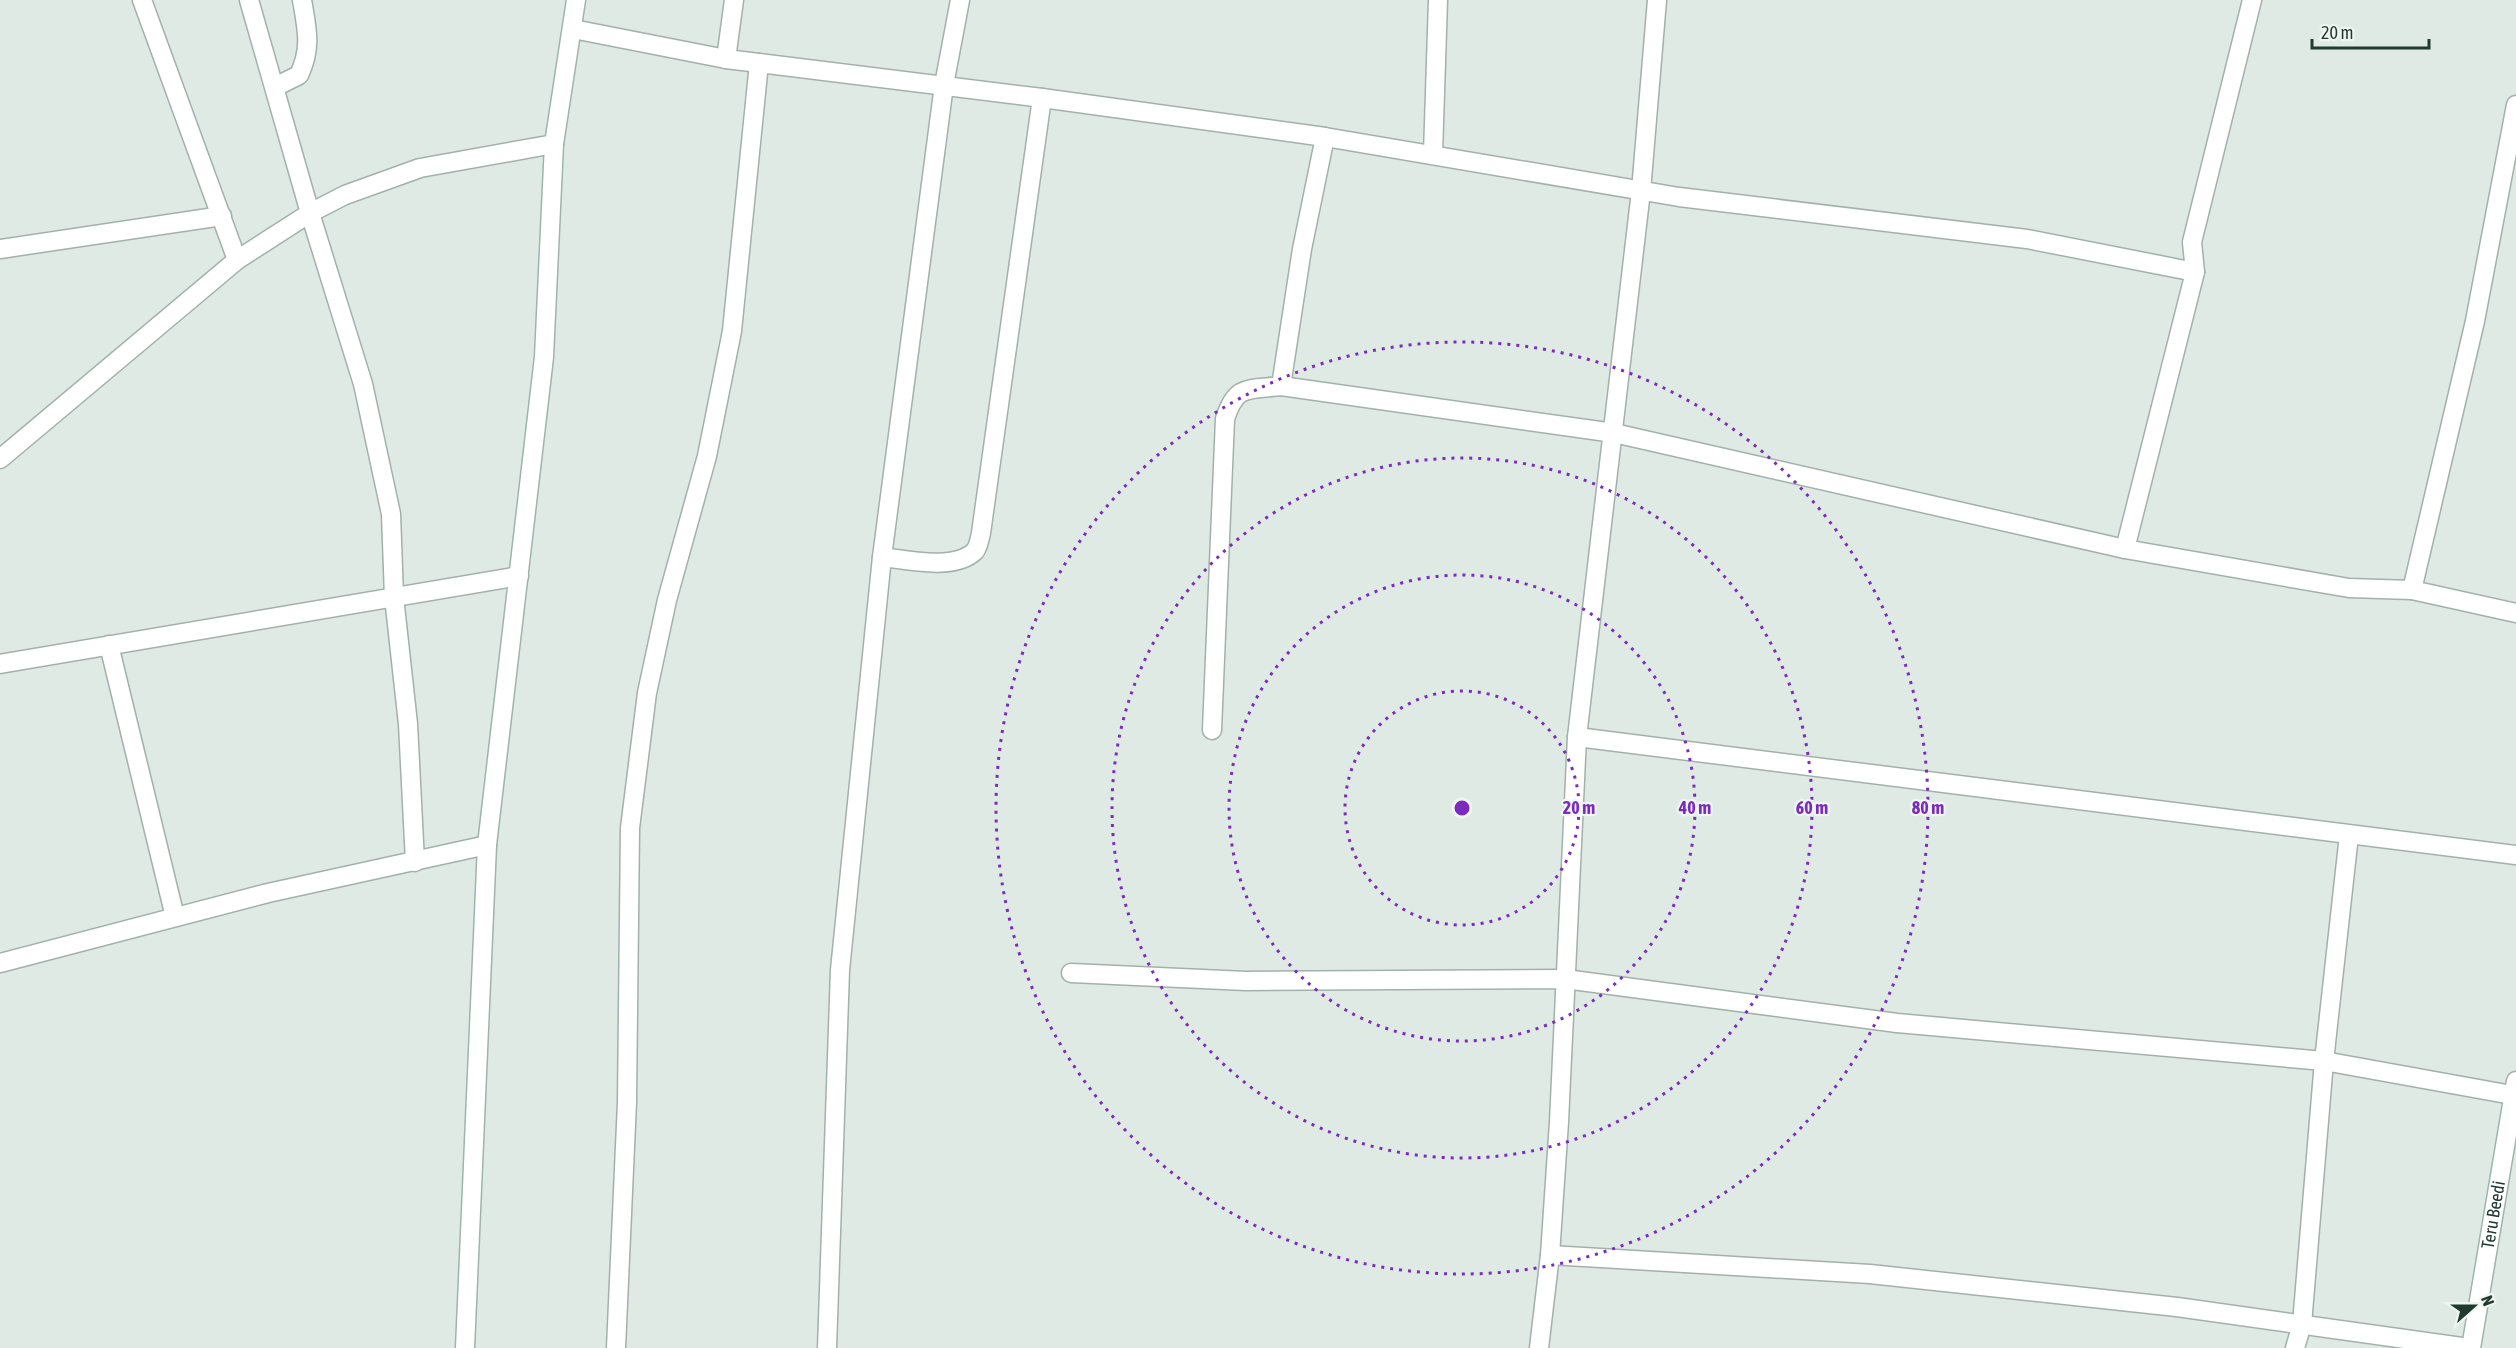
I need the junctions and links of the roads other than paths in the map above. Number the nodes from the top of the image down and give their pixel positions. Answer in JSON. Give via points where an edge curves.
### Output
{"nodes":[{"id":1,"x":142,"y":0,"type":"edge"},
{"id":2,"x":249,"y":0,"type":"edge"},
{"id":3,"x":302,"y":0,"type":"edge"},
{"id":4,"x":576,"y":0,"type":"edge"},
{"id":5,"x":734,"y":0,"type":"edge"},
{"id":6,"x":960,"y":0,"type":"edge"},
{"id":7,"x":1438,"y":0,"type":"edge"},
{"id":8,"x":1657,"y":0,"type":"edge"},
{"id":9,"x":2252,"y":0,"type":"edge"},
{"id":10,"x":573,"y":29,"type":"junction"},
{"id":11,"x":726,"y":59,"type":"junction"},
{"id":12,"x":759,"y":63,"type":"junction"},
{"id":13,"x":944,"y":85,"type":"junction"},
{"id":14,"x":275,"y":87,"type":"junction"},
{"id":15,"x":1042,"y":98,"type":"junction"},
{"id":16,"x":2516,"y":105,"type":"edge"},
{"id":17,"x":1325,"y":137,"type":"junction"},
{"id":18,"x":554,"y":144,"type":"junction"},
{"id":19,"x":1433,"y":154,"type":"junction"},
{"id":20,"x":1641,"y":191,"type":"junction"},
{"id":21,"x":310,"y":213,"type":"junction"},
{"id":22,"x":222,"y":216,"type":"junction"},
{"id":23,"x":0,"y":249,"type":"edge"},
{"id":24,"x":237,"y":260,"type":"junction"},
{"id":25,"x":2195,"y":272,"type":"junction"},
{"id":26,"x":1281,"y":386,"type":"junction"},
{"id":27,"x":1614,"y":433,"type":"junction"},
{"id":28,"x":0,"y":459,"type":"edge"},
{"id":29,"x":2125,"y":549,"type":"junction"},
{"id":30,"x":882,"y":557,"type":"junction"},
{"id":31,"x":519,"y":576,"type":"junction"},
{"id":32,"x":2412,"y":590,"type":"junction"},
{"id":33,"x":394,"y":597,"type":"junction"},
{"id":34,"x":2516,"y":613,"type":"edge"},
{"id":35,"x":109,"y":645,"type":"junction"},
{"id":36,"x":0,"y":664,"type":"edge"},
{"id":37,"x":1212,"y":730,"type":"dead end"},
{"id":38,"x":1577,"y":737,"type":"junction"},
{"id":39,"x":2349,"y":835,"type":"junction"},
{"id":40,"x":486,"y":845,"type":"junction"},
{"id":41,"x":2516,"y":855,"type":"edge"},
{"id":42,"x":415,"y":862,"type":"junction"},
{"id":43,"x":175,"y":917,"type":"junction"},
{"id":44,"x":0,"y":963,"type":"edge"},
{"id":45,"x":1071,"y":973,"type":"dead end"},
{"id":46,"x":1565,"y":979,"type":"junction"},
{"id":47,"x":2324,"y":1061,"type":"junction"},
{"id":48,"x":2514,"y":1088,"type":"edge"},
{"id":49,"x":1550,"y":1255,"type":"junction"},
{"id":50,"x":2302,"y":1324,"type":"junction"},
{"id":51,"x":465,"y":1348,"type":"edge"},
{"id":52,"x":616,"y":1348,"type":"edge"},
{"id":53,"x":827,"y":1348,"type":"edge"},
{"id":54,"x":1539,"y":1348,"type":"edge"},
{"id":55,"x":2295,"y":1348,"type":"edge"},
{"id":56,"x":2470,"y":1348,"type":"edge"}],
"edges":[{"from":1,"to":22,"type":"street"},
{"from":2,"to":14,"type":"street"},
{"from":3,"to":14,"type":"street","via":[[308,57],[299,75]]},
{"from":4,"to":10,"type":"street"},
{"from":5,"to":11,"type":"street"},
{"from":6,"to":13,"type":"street"},
{"from":7,"to":19,"type":"street"},
{"from":8,"to":20,"type":"street"},
{"from":9,"to":25,"type":"street","via":[[2192,242]]},
{"from":10,"to":11,"type":"street"},
{"from":10,"to":18,"type":"street"},
{"from":11,"to":12,"type":"street"},
{"from":12,"to":13,"type":"street"},
{"from":12,"to":52,"type":"street","via":[[732,331],[707,456],[667,600],[647,693],[630,828],[627,1102]]},
{"from":13,"to":15,"type":"street"},
{"from":13,"to":30,"type":"street"},
{"from":14,"to":21,"type":"street"},
{"from":15,"to":17,"type":"street"},
{"from":15,"to":30,"type":"street","via":[[976,550],[963,558],[940,563]]},
{"from":16,"to":32,"type":"street","via":[[2475,321]]},
{"from":17,"to":19,"type":"street"},
{"from":17,"to":26,"type":"street","via":[[1302,249]]},
{"from":18,"to":21,"type":"street","via":[[420,168],[345,195]]},
{"from":18,"to":31,"type":"street","via":[[544,357]]},
{"from":19,"to":20,"type":"street"},
{"from":20,"to":25,"type":"street","via":[[2027,239]]},
{"from":20,"to":27,"type":"street"},
{"from":21,"to":24,"type":"street"},
{"from":21,"to":33,"type":"street","via":[[367,405],[391,513]]},
{"from":22,"to":23,"type":"street"},
{"from":22,"to":24,"type":"street"},
{"from":24,"to":28,"type":"street"},
{"from":25,"to":29,"type":"street"},
{"from":26,"to":27,"type":"street"},
{"from":26,"to":37,"type":"street","via":[[1244,391],[1231,399],[1225,419]]},
{"from":27,"to":29,"type":"street"},
{"from":27,"to":38,"type":"street"},
{"from":29,"to":32,"type":"street","via":[[2349,588]]},
{"from":30,"to":53,"type":"street","via":[[840,970]]},
{"from":31,"to":33,"type":"street"},
{"from":31,"to":40,"type":"street"},
{"from":32,"to":34,"type":"street"},
{"from":33,"to":35,"type":"street"},
{"from":33,"to":42,"type":"street","via":[[408,724]]},
{"from":35,"to":36,"type":"street"},
{"from":35,"to":43,"type":"street"},
{"from":38,"to":39,"type":"street"},
{"from":38,"to":46,"type":"street"},
{"from":39,"to":41,"type":"street"},
{"from":39,"to":47,"type":"street"},
{"from":40,"to":42,"type":"street"},
{"from":40,"to":51,"type":"street"},
{"from":42,"to":43,"type":"street"},
{"from":43,"to":44,"type":"street"},
{"from":45,"to":46,"type":"street","via":[[1246,981]]},
{"from":46,"to":47,"type":"street","via":[[1897,1023]]},
{"from":46,"to":49,"type":"street"},
{"from":47,"to":48,"type":"street"},
{"from":47,"to":50,"type":"street"},
{"from":48,"to":56,"type":"street","name":"Teru Beedi"},
{"from":49,"to":50,"type":"street","via":[[1870,1274]]},
{"from":49,"to":54,"type":"street"},
{"from":50,"to":55,"type":"street"},
{"from":50,"to":56,"type":"street"}]}
